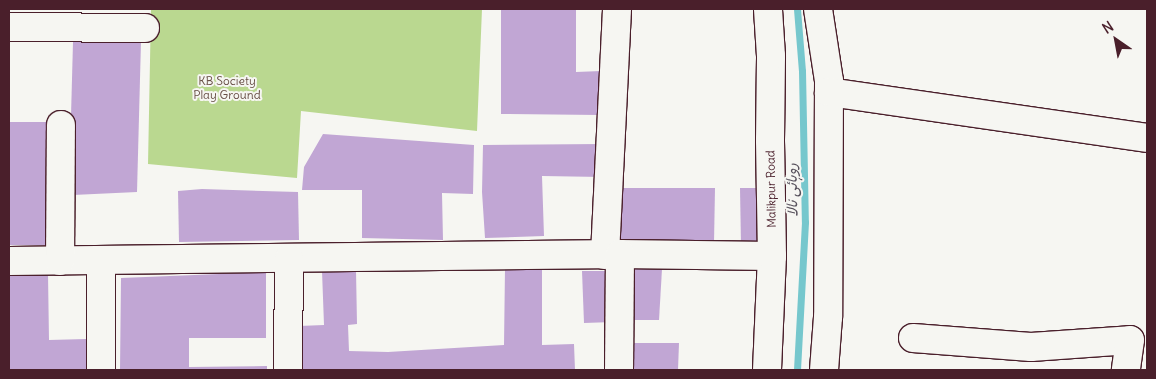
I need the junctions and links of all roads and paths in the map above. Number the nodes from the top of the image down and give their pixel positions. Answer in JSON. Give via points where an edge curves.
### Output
{"nodes":[{"id":1,"x":617,"y":9,"type":"edge"},
{"id":2,"x":768,"y":9,"type":"edge"},
{"id":3,"x":818,"y":9,"type":"edge"},
{"id":4,"x":9,"y":27,"type":"edge"},
{"id":5,"x":145,"y":28,"type":"dead end"},
{"id":6,"x":829,"y":92,"type":"junction"},
{"id":7,"x":61,"y":125,"type":"dead end"},
{"id":8,"x":1147,"y":138,"type":"edge"},
{"id":9,"x":613,"y":255,"type":"junction"},
{"id":10,"x":772,"y":256,"type":"junction"},
{"id":11,"x":289,"y":259,"type":"junction"},
{"id":12,"x":9,"y":261,"type":"edge"},
{"id":13,"x":60,"y":261,"type":"junction"},
{"id":14,"x":101,"y":261,"type":"junction"},
{"id":15,"x":914,"y":338,"type":"dead end"},
{"id":16,"x":101,"y":370,"type":"edge"},
{"id":17,"x":288,"y":370,"type":"edge"},
{"id":18,"x":619,"y":370,"type":"edge"},
{"id":19,"x":767,"y":370,"type":"edge"},
{"id":20,"x":824,"y":370,"type":"edge"},
{"id":21,"x":1126,"y":370,"type":"edge"}],
"edges":[{"from":1,"to":9,"type":"street"},
{"from":2,"to":10,"type":"street","name":"Malikpur Road"},
{"from":3,"to":6,"type":"street"},
{"from":4,"to":5,"type":"street"},
{"from":6,"to":8,"type":"street"},
{"from":6,"to":20,"type":"street","via":[[828,317]]},
{"from":7,"to":13,"type":"street"},
{"from":9,"to":10,"type":"street"},
{"from":9,"to":11,"type":"street"},
{"from":9,"to":18,"type":"street"},
{"from":10,"to":19,"type":"street","name":"Malikpur Road"},
{"from":11,"to":14,"type":"street"},
{"from":11,"to":17,"type":"street"},
{"from":12,"to":13,"type":"street"},
{"from":13,"to":14,"type":"street"},
{"from":14,"to":16,"type":"street"},
{"from":15,"to":21,"type":"street","via":[[1031,347],[1130,340]]}]}
